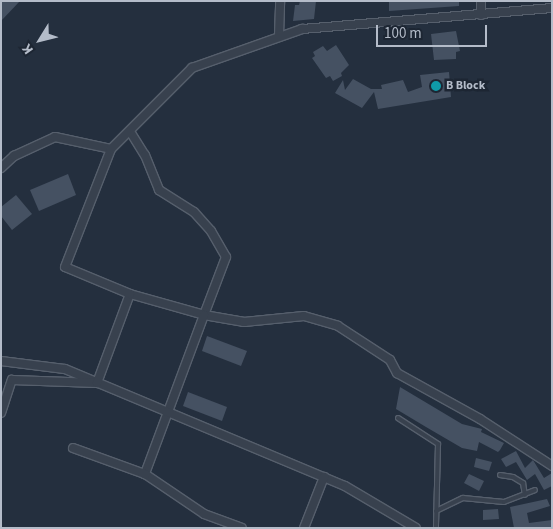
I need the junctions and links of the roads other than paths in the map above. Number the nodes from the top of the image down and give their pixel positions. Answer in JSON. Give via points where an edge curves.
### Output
{"nodes":[{"id":1,"x":280,"y":1,"type":"edge"},
{"id":2,"x":481,"y":1,"type":"edge"},
{"id":3,"x":552,"y":8,"type":"edge"},
{"id":4,"x":481,"y":15,"type":"junction"},
{"id":5,"x":280,"y":35,"type":"junction"},
{"id":6,"x":131,"y":133,"type":"junction"},
{"id":7,"x":112,"y":149,"type":"junction"},
{"id":8,"x":1,"y":168,"type":"edge"},
{"id":9,"x":130,"y":294,"type":"junction"},
{"id":10,"x":204,"y":315,"type":"junction"},
{"id":11,"x":1,"y":361,"type":"edge"},
{"id":12,"x":97,"y":383,"type":"junction"},
{"id":13,"x":1,"y":413,"type":"edge"},
{"id":14,"x":170,"y":413,"type":"junction"},
{"id":15,"x":398,"y":418,"type":"dead end"},
{"id":16,"x":73,"y":448,"type":"dead end"},
{"id":17,"x":552,"y":466,"type":"edge"},
{"id":18,"x":145,"y":474,"type":"junction"},
{"id":19,"x":500,"y":475,"type":"dead end"},
{"id":20,"x":324,"y":478,"type":"junction"},
{"id":21,"x":535,"y":490,"type":"dead end"},
{"id":22,"x":525,"y":495,"type":"junction"},
{"id":23,"x":436,"y":510,"type":"junction"},
{"id":24,"x":242,"y":528,"type":"edge"},
{"id":25,"x":304,"y":528,"type":"edge"},
{"id":26,"x":416,"y":528,"type":"edge"},
{"id":27,"x":436,"y":528,"type":"edge"}],
"edges":[{"from":1,"to":5,"type":"street"},
{"from":2,"to":4,"type":"street"},
{"from":3,"to":4,"type":"street"},
{"from":4,"to":5,"type":"street","via":[[302,29]]},
{"from":5,"to":6,"type":"street","via":[[192,68],[164,94]]},
{"from":6,"to":7,"type":"street"},
{"from":6,"to":10,"type":"street","via":[[159,190],[194,212],[211,231],[226,257]]},
{"from":7,"to":8,"type":"street","via":[[55,137],[14,156]]},
{"from":7,"to":9,"type":"street","via":[[66,267]]},
{"from":9,"to":10,"type":"street"},
{"from":9,"to":12,"type":"street"},
{"from":10,"to":14,"type":"street"},
{"from":10,"to":17,"type":"street","via":[[244,322],[304,316],[338,326],[390,360],[397,373],[480,419]]},
{"from":11,"to":12,"type":"street","via":[[65,370]]},
{"from":12,"to":13,"type":"street","via":[[12,380]]},
{"from":12,"to":14,"type":"street"},
{"from":14,"to":18,"type":"street"},
{"from":14,"to":20,"type":"street"},
{"from":15,"to":23,"type":"lane","via":[[438,444]]},
{"from":16,"to":18,"type":"street"},
{"from":18,"to":24,"type":"street","via":[[204,514]]},
{"from":19,"to":22,"type":"lane","via":[[523,483]]},
{"from":20,"to":25,"type":"street"},
{"from":20,"to":26,"type":"street"},
{"from":21,"to":22,"type":"lane"},
{"from":22,"to":23,"type":"lane","via":[[504,502],[463,498]]},
{"from":23,"to":27,"type":"lane"}]}
